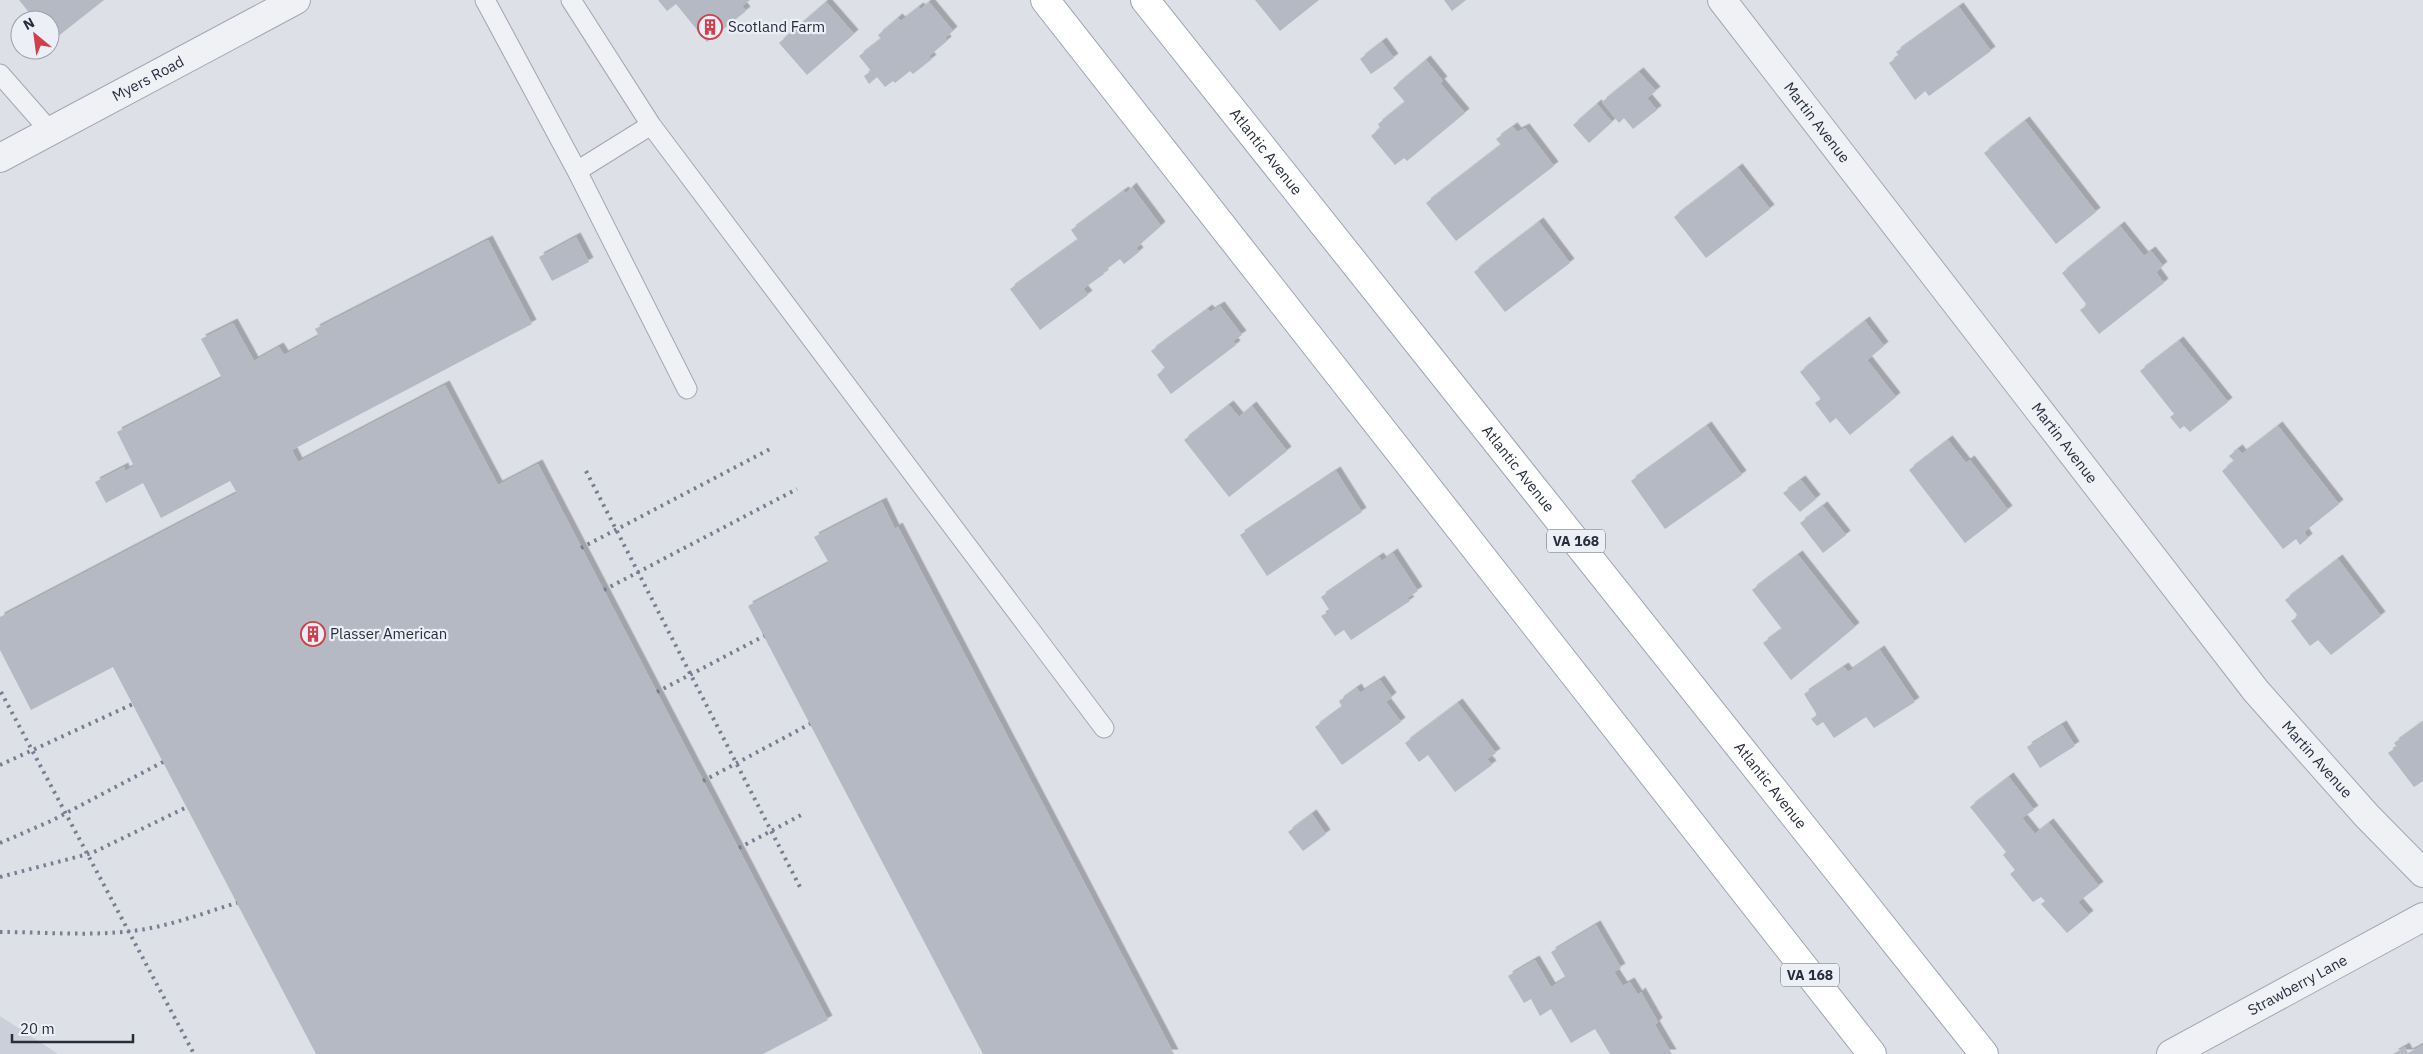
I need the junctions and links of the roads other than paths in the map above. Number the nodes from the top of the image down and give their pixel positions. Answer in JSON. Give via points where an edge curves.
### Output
{"nodes":[{"id":1,"x":296,"y":0,"type":"edge"},
{"id":2,"x":485,"y":0,"type":"edge"},
{"id":3,"x":571,"y":0,"type":"edge"},
{"id":4,"x":1045,"y":0,"type":"edge"},
{"id":5,"x":1144,"y":0,"type":"edge"},
{"id":6,"x":1722,"y":0,"type":"edge"},
{"id":7,"x":254,"y":9,"type":"edge"},
{"id":8,"x":0,"y":74,"type":"edge"},
{"id":9,"x":651,"y":125,"type":"junction"},
{"id":10,"x":50,"y":131,"type":"junction"},
{"id":11,"x":0,"y":158,"type":"edge"},
{"id":12,"x":577,"y":171,"type":"junction"},
{"id":13,"x":687,"y":389,"type":"dead end"},
{"id":14,"x":1104,"y":728,"type":"dead end"},
{"id":15,"x":2423,"y":873,"type":"edge"},
{"id":16,"x":2423,"y":917,"type":"edge"},
{"id":17,"x":1872,"y":1054,"type":"edge"},
{"id":18,"x":1984,"y":1054,"type":"edge"},
{"id":19,"x":2171,"y":1054,"type":"edge"}],
"edges":[{"from":1,"to":7,"type":"street","name":"Myers Road"},
{"from":2,"to":12,"type":"lane"},
{"from":3,"to":9,"type":"lane"},
{"from":4,"to":17,"type":"main road","number":"VA 168"},
{"from":5,"to":18,"type":"main road","name":"Atlantic Avenue","number":"VA 168"},
{"from":6,"to":15,"type":"street","name":"Martin Avenue","via":[[2256,691],[2367,816]]},
{"from":7,"to":10,"type":"street","name":"Myers Road"},
{"from":8,"to":10,"type":"lane"},
{"from":9,"to":12,"type":"lane"},
{"from":9,"to":14,"type":"lane"},
{"from":10,"to":11,"type":"street","name":"Myers Road"},
{"from":12,"to":13,"type":"lane"},
{"from":16,"to":19,"type":"street","name":"Strawberry Lane"}]}
